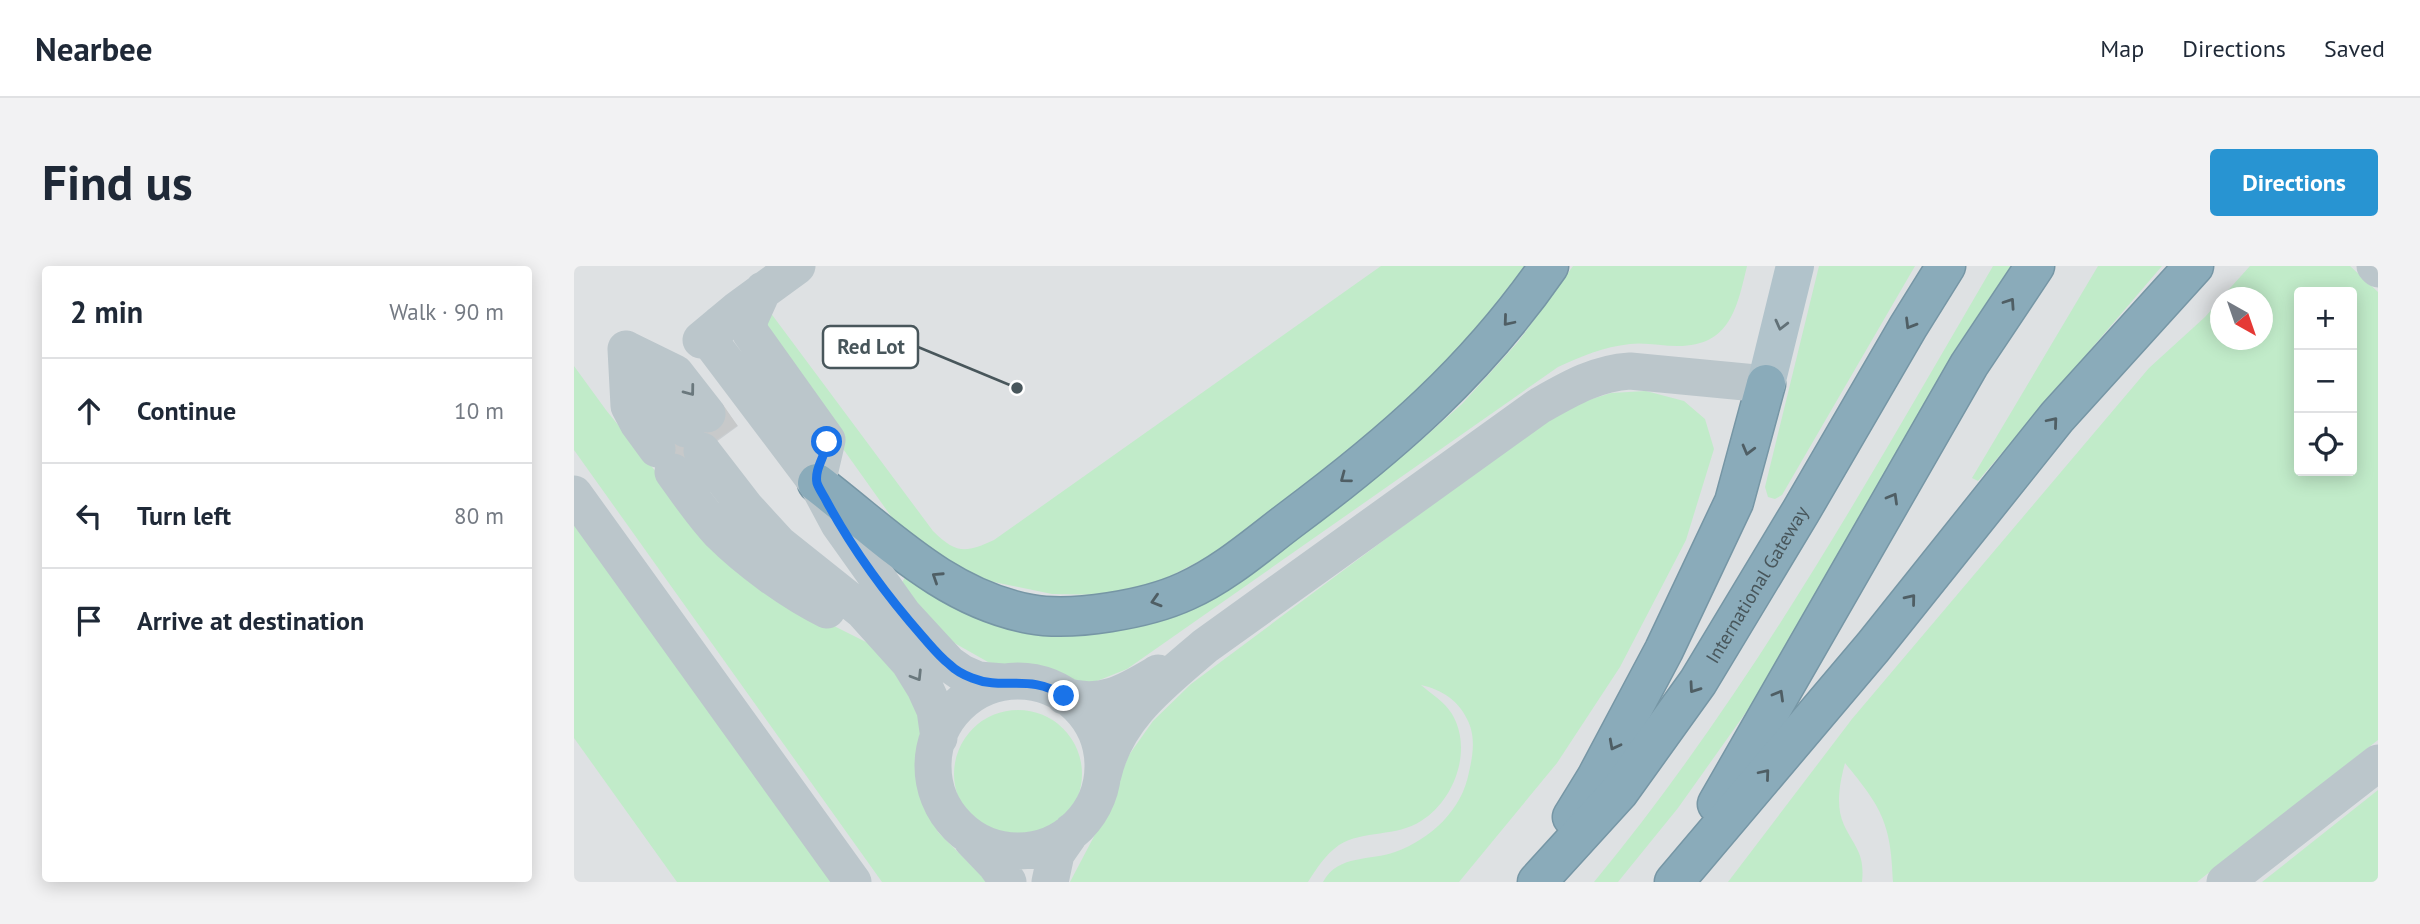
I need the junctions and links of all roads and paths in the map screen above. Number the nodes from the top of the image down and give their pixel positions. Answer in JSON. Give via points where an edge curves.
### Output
{"nodes":[{"id":1,"x":1549,"y":266,"type":"edge"},
{"id":2,"x":1795,"y":266,"type":"edge"},
{"id":3,"x":1946,"y":266,"type":"edge"},
{"id":4,"x":2035,"y":266,"type":"edge"},
{"id":5,"x":2194,"y":266,"type":"edge"},
{"id":6,"x":757,"y":290,"type":"edge"},
{"id":7,"x":1766,"y":384,"type":"junction"},
{"id":8,"x":689,"y":444,"type":"junction"},
{"id":9,"x":818,"y":475,"type":"junction"},
{"id":10,"x":574,"y":494,"type":"edge"},
{"id":11,"x":1205,"y":646,"type":"junction"},
{"id":12,"x":1003,"y":682,"type":"junction"},
{"id":13,"x":1064,"y":696,"type":"junction"},
{"id":14,"x":939,"y":738,"type":"junction"},
{"id":15,"x":2378,"y":763,"type":"edge"},
{"id":16,"x":1103,"y":775,"type":"junction"},
{"id":17,"x":1072,"y":831,"type":"junction"},
{"id":18,"x":964,"y":832,"type":"junction"},
{"id":19,"x":853,"y":882,"type":"edge"},
{"id":20,"x":1008,"y":882,"type":"edge"},
{"id":21,"x":1050,"y":882,"type":"edge"},
{"id":22,"x":1531,"y":882,"type":"edge"},
{"id":23,"x":1537,"y":882,"type":"edge"},
{"id":24,"x":1673,"y":882,"type":"edge"},
{"id":25,"x":2225,"y":882,"type":"edge"}],
"edges":[{"from":1,"to":9,"type":"highway","one_way":true,"via":[[1470,366],[1364,465],[1217,575],[1151,604],[1060,615],[1032,614],[978,598],[931,573]]},
{"from":2,"to":7,"type":"main road","one_way":true},
{"from":3,"to":23,"type":"highway","name":"International Gateway","one_way":true,"via":[[1698,682],[1619,792]]},
{"from":24,"to":4,"type":"highway","one_way":true,"via":[[1969,365]]},
{"from":24,"to":5,"type":"highway","one_way":true,"via":[[1873,647],[2057,417]]},
{"from":6,"to":9,"type":"street","via":[[750,332],[825,437]]},
{"from":6,"to":9,"type":"street","via":[[704,337],[696,353],[777,466]]},
{"from":7,"to":11,"type":"street","via":[[1630,370],[1586,380],[1523,416]]},
{"from":7,"to":22,"type":"highway","one_way":true,"via":[[1734,502],[1664,650],[1596,778]]},
{"from":8,"to":8,"type":"street","one_way":true,"via":[[638,423],[629,406],[626,349],[675,373]]},
{"from":8,"to":14,"type":"street","one_way":true,"via":[[779,544],[863,611],[909,662],[935,710]]},
{"from":9,"to":12,"type":"street","via":[[839,524],[903,614],[949,664],[969,677]]},
{"from":10,"to":19,"type":"street"},
{"from":11,"to":13,"type":"street","via":[[1112,697],[1096,701]]},
{"from":11,"to":16,"type":"street","via":[[1131,715],[1111,747]]},
{"from":12,"to":13,"type":"street","via":[[1028,682]]},
{"from":12,"to":14,"type":"street","via":[[958,706]]},
{"from":13,"to":16,"type":"street","via":[[1090,721],[1101,747]]},
{"from":14,"to":18,"type":"street","via":[[933,778],[941,804]]},
{"from":15,"to":25,"type":"street"},
{"from":16,"to":17,"type":"street","via":[[1095,802]]},
{"from":17,"to":18,"type":"street","via":[[1058,842],[1031,851],[1004,850]]},
{"from":17,"to":21,"type":"street","via":[[1056,854]]},
{"from":18,"to":20,"type":"street"}]}
